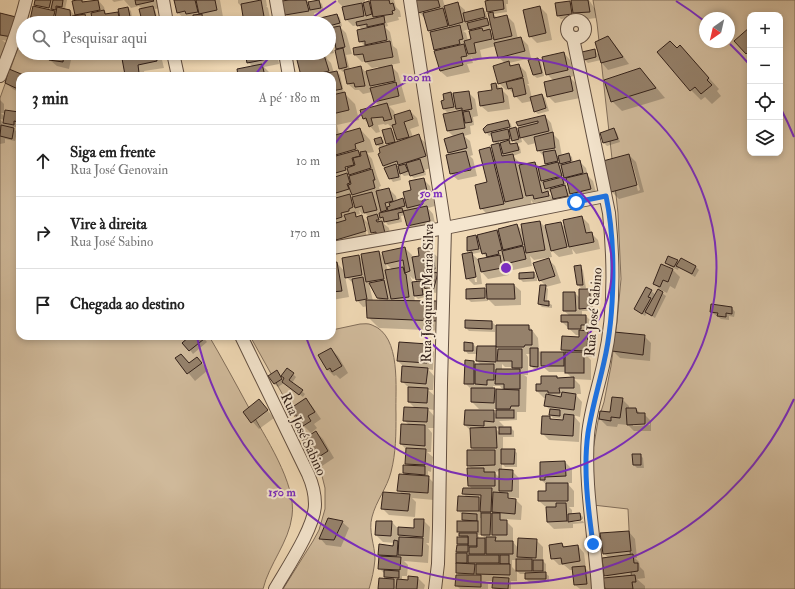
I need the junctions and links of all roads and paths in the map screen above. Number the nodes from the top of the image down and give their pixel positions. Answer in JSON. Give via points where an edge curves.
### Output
{"nodes":[{"id":1,"x":26,"y":0,"type":"edge"},
{"id":2,"x":163,"y":0,"type":"edge"},
{"id":3,"x":276,"y":0,"type":"edge"},
{"id":4,"x":410,"y":0,"type":"edge"},
{"id":5,"x":22,"y":16,"type":"edge"},
{"id":6,"x":166,"y":16,"type":"edge"},
{"id":7,"x":279,"y":16,"type":"edge"},
{"id":8,"x":16,"y":37,"type":"edge"},
{"id":9,"x":573,"y":38,"type":"dead end"},
{"id":10,"x":175,"y":60,"type":"edge"},
{"id":11,"x":286,"y":60,"type":"edge"},
{"id":12,"x":177,"y":72,"type":"edge"},
{"id":13,"x":288,"y":72,"type":"edge"},
{"id":14,"x":0,"y":76,"type":"edge"},
{"id":15,"x":606,"y":196,"type":"junction"},
{"id":16,"x":445,"y":228,"type":"junction"},
{"id":17,"x":336,"y":247,"type":"edge"},
{"id":18,"x":243,"y":340,"type":"edge"},
{"id":19,"x":275,"y":589,"type":"edge"},
{"id":20,"x":435,"y":589,"type":"edge"},
{"id":21,"x":598,"y":589,"type":"edge"}],
"edges":[{"from":1,"to":5,"type":"street"},
{"from":2,"to":6,"type":"street"},
{"from":3,"to":7,"type":"street"},
{"from":4,"to":16,"type":"street","name":"Rua Joaquim Maria Silva"},
{"from":8,"to":14,"type":"street"},
{"from":9,"to":15,"type":"street","name":"Rua José Sabino"},
{"from":10,"to":12,"type":"street"},
{"from":11,"to":13,"type":"street"},
{"from":15,"to":16,"type":"street"},
{"from":15,"to":21,"type":"street","name":"Rua José Sabino","via":[[611,232],[611,309],[604,362],[592,407],[587,470]]},
{"from":16,"to":17,"type":"street"},
{"from":16,"to":20,"type":"street","name":"Rua Joaquim Maria Silva","via":[[439,527]]},
{"from":18,"to":19,"type":"street","name":"Rua José Sabino","via":[[308,474],[314,495],[312,522]]}]}
